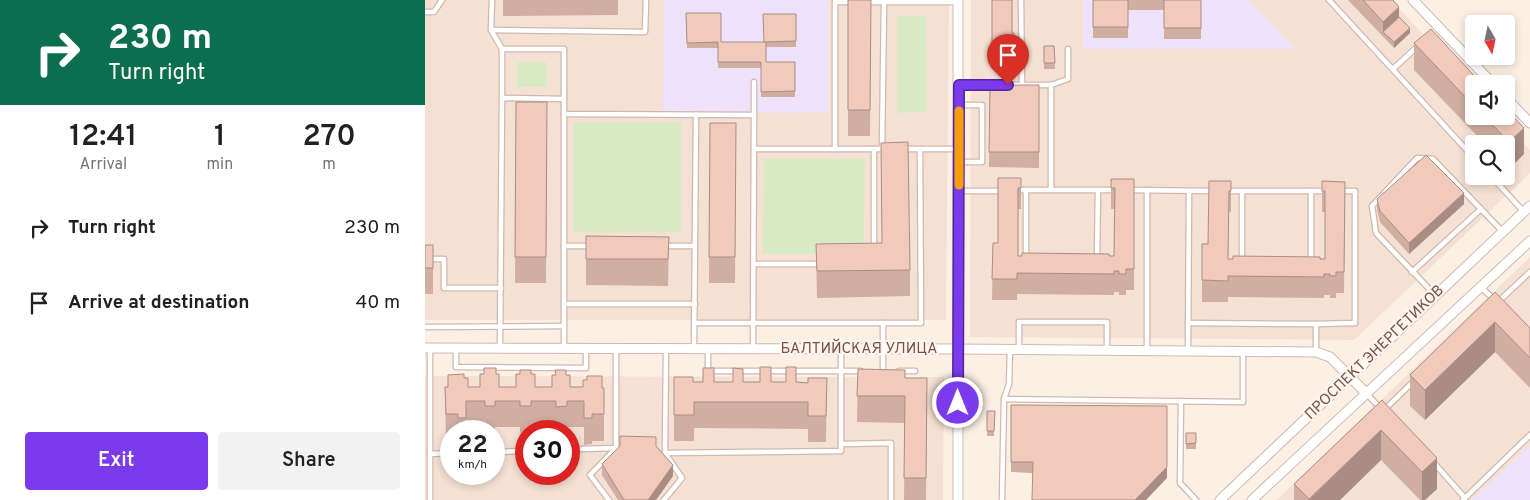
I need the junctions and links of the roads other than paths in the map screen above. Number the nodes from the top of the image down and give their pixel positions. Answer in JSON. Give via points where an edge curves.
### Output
{"nodes":[{"id":1,"x":442,"y":0,"type":"edge"},
{"id":2,"x":492,"y":0,"type":"edge"},
{"id":3,"x":646,"y":0,"type":"edge"},
{"id":4,"x":1021,"y":0,"type":"edge"},
{"id":5,"x":1329,"y":0,"type":"edge"},
{"id":6,"x":1413,"y":0,"type":"edge"},
{"id":7,"x":835,"y":1,"type":"edge"},
{"id":8,"x":958,"y":1,"type":"edge"},
{"id":9,"x":883,"y":2,"type":"junction"},
{"id":10,"x":425,"y":12,"type":"edge"},
{"id":11,"x":491,"y":30,"type":"junction"},
{"id":12,"x":1421,"y":43,"type":"edge"},
{"id":13,"x":502,"y":49,"type":"junction"},
{"id":14,"x":1067,"y":49,"type":"dead end"},
{"id":15,"x":1393,"y":69,"type":"junction"},
{"id":16,"x":1484,"y":75,"type":"edge"},
{"id":17,"x":754,"y":82,"type":"dead end"},
{"id":18,"x":959,"y":85,"type":"junction"},
{"id":19,"x":1022,"y":85,"type":"junction"},
{"id":20,"x":1051,"y":85,"type":"junction"},
{"id":21,"x":502,"y":98,"type":"junction"},
{"id":22,"x":564,"y":99,"type":"junction"},
{"id":23,"x":959,"y":105,"type":"junction"},
{"id":24,"x":1515,"y":107,"type":"edge"},
{"id":25,"x":563,"y":114,"type":"junction"},
{"id":26,"x":695,"y":115,"type":"junction"},
{"id":27,"x":754,"y":115,"type":"junction"},
{"id":28,"x":1530,"y":123,"type":"edge"},
{"id":29,"x":1465,"y":148,"type":"edge"},
{"id":30,"x":754,"y":149,"type":"junction"},
{"id":31,"x":835,"y":149,"type":"junction"},
{"id":32,"x":874,"y":149,"type":"junction"},
{"id":33,"x":882,"y":149,"type":"junction"},
{"id":34,"x":892,"y":149,"type":"edge"},
{"id":35,"x":901,"y":149,"type":"edge"},
{"id":36,"x":920,"y":149,"type":"junction"},
{"id":37,"x":958,"y":149,"type":"junction"},
{"id":38,"x":958,"y":162,"type":"junction"},
{"id":39,"x":1501,"y":185,"type":"edge"},
{"id":40,"x":1027,"y":190,"type":"junction"},
{"id":41,"x":1051,"y":190,"type":"junction"},
{"id":42,"x":1098,"y":190,"type":"junction"},
{"id":43,"x":1147,"y":190,"type":"junction"},
{"id":44,"x":959,"y":191,"type":"junction"},
{"id":45,"x":1189,"y":191,"type":"junction"},
{"id":46,"x":1311,"y":191,"type":"junction"},
{"id":47,"x":1329,"y":191,"type":"edge"},
{"id":48,"x":1338,"y":191,"type":"edge"},
{"id":49,"x":1242,"y":192,"type":"junction"},
{"id":50,"x":1481,"y":209,"type":"junction"},
{"id":51,"x":1527,"y":209,"type":"edge"},
{"id":52,"x":1503,"y":232,"type":"junction"},
{"id":53,"x":1530,"y":241,"type":"edge"},
{"id":54,"x":563,"y":246,"type":"junction"},
{"id":55,"x":601,"y":246,"type":"edge"},
{"id":56,"x":657,"y":246,"type":"edge"},
{"id":57,"x":695,"y":246,"type":"junction"},
{"id":58,"x":874,"y":254,"type":"edge"},
{"id":59,"x":425,"y":259,"type":"edge"},
{"id":60,"x":1035,"y":260,"type":"edge"},
{"id":61,"x":1088,"y":260,"type":"edge"},
{"id":62,"x":1252,"y":262,"type":"edge"},
{"id":63,"x":1302,"y":262,"type":"edge"},
{"id":64,"x":754,"y":264,"type":"junction"},
{"id":65,"x":828,"y":264,"type":"edge"},
{"id":66,"x":1412,"y":272,"type":"junction"},
{"id":67,"x":1530,"y":272,"type":"edge"},
{"id":68,"x":1481,"y":287,"type":"junction"},
{"id":69,"x":501,"y":288,"type":"junction"},
{"id":70,"x":1435,"y":295,"type":"junction"},
{"id":71,"x":1497,"y":302,"type":"junction"},
{"id":72,"x":564,"y":304,"type":"junction"},
{"id":73,"x":695,"y":304,"type":"junction"},
{"id":74,"x":1503,"y":307,"type":"edge"},
{"id":75,"x":1490,"y":309,"type":"edge"},
{"id":76,"x":695,"y":323,"type":"junction"},
{"id":77,"x":753,"y":323,"type":"junction"},
{"id":78,"x":883,"y":323,"type":"junction"},
{"id":79,"x":1188,"y":323,"type":"junction"},
{"id":80,"x":1316,"y":324,"type":"junction"},
{"id":81,"x":564,"y":326,"type":"junction"},
{"id":82,"x":425,"y":327,"type":"edge"},
{"id":83,"x":501,"y":327,"type":"junction"},
{"id":84,"x":427,"y":348,"type":"edge"},
{"id":85,"x":456,"y":348,"type":"junction"},
{"id":86,"x":501,"y":348,"type":"junction"},
{"id":87,"x":564,"y":348,"type":"junction"},
{"id":88,"x":586,"y":348,"type":"junction"},
{"id":89,"x":616,"y":348,"type":"junction"},
{"id":90,"x":666,"y":348,"type":"junction"},
{"id":91,"x":694,"y":348,"type":"junction"},
{"id":92,"x":708,"y":348,"type":"junction"},
{"id":93,"x":753,"y":348,"type":"junction"},
{"id":94,"x":841,"y":348,"type":"junction"},
{"id":95,"x":883,"y":349,"type":"junction"},
{"id":96,"x":958,"y":349,"type":"junction"},
{"id":97,"x":1014,"y":349,"type":"junction"},
{"id":98,"x":1107,"y":350,"type":"junction"},
{"id":99,"x":1147,"y":350,"type":"junction"},
{"id":100,"x":1188,"y":351,"type":"junction"},
{"id":101,"x":1243,"y":351,"type":"junction"},
{"id":102,"x":1316,"y":352,"type":"junction"},
{"id":103,"x":427,"y":370,"type":"edge"},
{"id":104,"x":867,"y":371,"type":"edge"},
{"id":105,"x":875,"y":371,"type":"edge"},
{"id":106,"x":883,"y":371,"type":"junction"},
{"id":107,"x":915,"y":371,"type":"dead end"},
{"id":108,"x":841,"y":372,"type":"junction"},
{"id":109,"x":1350,"y":377,"type":"junction"},
{"id":110,"x":1419,"y":377,"type":"edge"},
{"id":111,"x":1366,"y":393,"type":"junction"},
{"id":112,"x":1004,"y":399,"type":"junction"},
{"id":113,"x":1181,"y":402,"type":"junction"},
{"id":114,"x":1383,"y":411,"type":"junction"},
{"id":115,"x":1377,"y":417,"type":"edge"},
{"id":116,"x":1389,"y":417,"type":"edge"},
{"id":117,"x":1530,"y":435,"type":"edge"},
{"id":118,"x":427,"y":443,"type":"edge"},
{"id":119,"x":841,"y":444,"type":"junction"},
{"id":120,"x":615,"y":448,"type":"junction"},
{"id":121,"x":581,"y":449,"type":"dead end"},
{"id":122,"x":665,"y":453,"type":"junction"},
{"id":123,"x":430,"y":454,"type":"junction"},
{"id":124,"x":440,"y":454,"type":"edge"},
{"id":125,"x":1428,"y":457,"type":"edge"},
{"id":126,"x":1465,"y":499,"type":"edge"},
{"id":127,"x":430,"y":500,"type":"edge"},
{"id":128,"x":609,"y":500,"type":"edge"},
{"id":129,"x":663,"y":500,"type":"edge"},
{"id":130,"x":891,"y":500,"type":"edge"},
{"id":131,"x":958,"y":500,"type":"edge"},
{"id":132,"x":1002,"y":500,"type":"edge"},
{"id":133,"x":1196,"y":500,"type":"edge"},
{"id":134,"x":1220,"y":500,"type":"edge"},
{"id":135,"x":1252,"y":500,"type":"edge"}],
"edges":[{"from":1,"to":10,"type":"lane","via":[[434,12]]},
{"from":2,"to":11,"type":"lane"},
{"from":3,"to":11,"type":"lane","via":[[645,32]]},
{"from":4,"to":19,"type":"lane"},
{"from":5,"to":15,"type":"lane"},
{"from":6,"to":16,"type":"street","via":[[1436,29]]},
{"from":7,"to":9,"type":"lane"},
{"from":7,"to":31,"type":"lane"},
{"from":8,"to":9,"type":"lane"},
{"from":8,"to":18,"type":"street"},
{"from":9,"to":33,"type":"lane"},
{"from":11,"to":13,"type":"lane"},
{"from":12,"to":15,"type":"lane"},
{"from":13,"to":21,"type":"lane"},
{"from":13,"to":22,"type":"lane","via":[[564,49]]},
{"from":14,"to":20,"type":"lane","via":[[1068,79]]},
{"from":15,"to":29,"type":"lane"},
{"from":17,"to":27,"type":"lane"},
{"from":18,"to":19,"type":"lane"},
{"from":18,"to":23,"type":"street"},
{"from":19,"to":20,"type":"lane"},
{"from":20,"to":41,"type":"lane"},
{"from":21,"to":22,"type":"lane"},
{"from":21,"to":69,"type":"lane"},
{"from":22,"to":25,"type":"lane"},
{"from":23,"to":37,"type":"street"},
{"from":23,"to":38,"type":"lane","via":[[982,105],[982,162]]},
{"from":24,"to":28,"type":"street"},
{"from":25,"to":26,"type":"lane"},
{"from":25,"to":54,"type":"lane"},
{"from":26,"to":27,"type":"lane"},
{"from":26,"to":57,"type":"lane"},
{"from":27,"to":30,"type":"lane"},
{"from":30,"to":31,"type":"lane"},
{"from":30,"to":64,"type":"lane"},
{"from":31,"to":32,"type":"lane"},
{"from":32,"to":33,"type":"lane"},
{"from":32,"to":58,"type":"lane"},
{"from":33,"to":34,"type":"lane"},
{"from":35,"to":36,"type":"lane"},
{"from":36,"to":37,"type":"lane"},
{"from":36,"to":78,"type":"lane","via":[[921,323]]},
{"from":37,"to":38,"type":"street"},
{"from":38,"to":44,"type":"street"},
{"from":39,"to":51,"type":"lane"},
{"from":40,"to":41,"type":"lane"},
{"from":40,"to":44,"type":"lane"},
{"from":40,"to":60,"type":"lane","via":[[1026,260]]},
{"from":41,"to":42,"type":"lane"},
{"from":42,"to":43,"type":"lane"},
{"from":42,"to":61,"type":"lane","via":[[1097,260]]},
{"from":43,"to":45,"type":"lane"},
{"from":43,"to":99,"type":"lane"},
{"from":44,"to":96,"type":"street"},
{"from":45,"to":49,"type":"lane"},
{"from":45,"to":79,"type":"lane"},
{"from":46,"to":47,"type":"lane"},
{"from":46,"to":49,"type":"lane"},
{"from":46,"to":63,"type":"lane","via":[[1312,262]]},
{"from":48,"to":80,"type":"lane","via":[[1355,191],[1355,323]]},
{"from":49,"to":62,"type":"lane","via":[[1242,262]]},
{"from":50,"to":52,"type":"lane"},
{"from":50,"to":66,"type":"lane"},
{"from":50,"to":66,"type":"lane","via":[[1433,159],[1417,158],[1373,206],[1375,233]]},
{"from":51,"to":52,"type":"street","name":"ПРОСПЕКТ ЭНЕРГЕТИКОВ"},
{"from":52,"to":70,"type":"street","name":"ПРОСПЕКТ ЭНЕРГЕТИКОВ"},
{"from":53,"to":68,"type":"street","name":"ПРОСПЕКТ ЭНЕРГЕТИКОВ"},
{"from":54,"to":55,"type":"lane"},
{"from":54,"to":72,"type":"lane"},
{"from":56,"to":57,"type":"lane"},
{"from":57,"to":73,"type":"lane"},
{"from":59,"to":69,"type":"lane","via":[[444,259],[444,288]]},
{"from":64,"to":65,"type":"lane"},
{"from":64,"to":77,"type":"lane"},
{"from":66,"to":70,"type":"lane"},
{"from":67,"to":71,"type":"lane"},
{"from":68,"to":71,"type":"lane"},
{"from":68,"to":111,"type":"street","name":"ПРОСПЕКТ ЭНЕРГЕТИКОВ"},
{"from":69,"to":83,"type":"lane"},
{"from":70,"to":109,"type":"street","name":"ПРОСПЕКТ ЭНЕРГЕТИКОВ"},
{"from":71,"to":74,"type":"lane"},
{"from":71,"to":75,"type":"lane"},
{"from":72,"to":73,"type":"lane"},
{"from":72,"to":81,"type":"lane"},
{"from":73,"to":76,"type":"lane"},
{"from":76,"to":77,"type":"lane"},
{"from":76,"to":91,"type":"lane"},
{"from":77,"to":78,"type":"lane"},
{"from":77,"to":93,"type":"lane"},
{"from":78,"to":95,"type":"lane"},
{"from":79,"to":80,"type":"lane"},
{"from":79,"to":100,"type":"lane"},
{"from":80,"to":102,"type":"lane"},
{"from":81,"to":83,"type":"lane"},
{"from":81,"to":87,"type":"lane"},
{"from":82,"to":83,"type":"lane"},
{"from":83,"to":86,"type":"lane"},
{"from":84,"to":85,"type":"street","name":"БАЛТИЙСКАЯ УЛИЦА"},
{"from":84,"to":103,"type":"lane"},
{"from":85,"to":86,"type":"street","name":"БАЛТИЙСКАЯ УЛИЦА"},
{"from":85,"to":88,"type":"lane","via":[[456,367],[586,368]]},
{"from":86,"to":87,"type":"street","name":"БАЛТИЙСКАЯ УЛИЦА"},
{"from":87,"to":88,"type":"street","name":"БАЛТИЙСКАЯ УЛИЦА"},
{"from":88,"to":89,"type":"street","name":"БАЛТИЙСКАЯ УЛИЦА"},
{"from":89,"to":90,"type":"street","name":"БАЛТИЙСКАЯ УЛИЦА"},
{"from":89,"to":120,"type":"lane"},
{"from":90,"to":91,"type":"street","name":"БАЛТИЙСКАЯ УЛИЦА"},
{"from":90,"to":122,"type":"lane"},
{"from":91,"to":92,"type":"street","name":"БАЛТИЙСКАЯ УЛИЦА"},
{"from":92,"to":93,"type":"street","name":"БАЛТИЙСКАЯ УЛИЦА"},
{"from":92,"to":108,"type":"lane","via":[[708,372]]},
{"from":93,"to":94,"type":"street","name":"БАЛТИЙСКАЯ УЛИЦА"},
{"from":94,"to":95,"type":"street","name":"БАЛТИЙСКАЯ УЛИЦА"},
{"from":94,"to":108,"type":"lane"},
{"from":95,"to":96,"type":"street","name":"БАЛТИЙСКАЯ УЛИЦА"},
{"from":95,"to":106,"type":"lane"},
{"from":96,"to":97,"type":"street","name":"БАЛТИЙСКАЯ УЛИЦА"},
{"from":96,"to":131,"type":"street"},
{"from":97,"to":98,"type":"street","name":"БАЛТИЙСКАЯ УЛИЦА"},
{"from":97,"to":98,"type":"lane","via":[[1019,322],[1107,322]]},
{"from":97,"to":112,"type":"lane"},
{"from":98,"to":99,"type":"street","name":"БАЛТИЙСКАЯ УЛИЦА"},
{"from":99,"to":100,"type":"street","name":"БАЛТИЙСКАЯ УЛИЦА"},
{"from":100,"to":101,"type":"street","name":"БАЛТИЙСКАЯ УЛИЦА"},
{"from":101,"to":102,"type":"street","name":"БАЛТИЙСКАЯ УЛИЦА"},
{"from":101,"to":113,"type":"lane","via":[[1243,402]]},
{"from":102,"to":109,"type":"street","name":"БАЛТИЙСКАЯ УЛИЦА","via":[[1330,357]]},
{"from":103,"to":118,"type":"lane"},
{"from":104,"to":108,"type":"lane"},
{"from":105,"to":106,"type":"lane"},
{"from":106,"to":107,"type":"lane"},
{"from":108,"to":119,"type":"lane"},
{"from":109,"to":111,"type":"street","name":"БАЛТИЙСКАЯ УЛИЦА"},
{"from":109,"to":134,"type":"street","name":"ПРОСПЕКТ ЭНЕРГЕТИКОВ"},
{"from":110,"to":114,"type":"lane"},
{"from":111,"to":114,"type":"lane"},
{"from":111,"to":135,"type":"street","name":"ПРОСПЕКТ ЭНЕРГЕТИКОВ"},
{"from":112,"to":113,"type":"lane"},
{"from":112,"to":132,"type":"lane"},
{"from":113,"to":133,"type":"lane","via":[[1180,483]]},
{"from":114,"to":115,"type":"lane"},
{"from":114,"to":116,"type":"lane"},
{"from":117,"to":126,"type":"lane"},
{"from":118,"to":123,"type":"lane"},
{"from":119,"to":122,"type":"lane","via":[[841,451]]},
{"from":119,"to":130,"type":"lane","via":[[891,443]]},
{"from":120,"to":121,"type":"lane"},
{"from":120,"to":128,"type":"lane","via":[[590,475]]},
{"from":122,"to":129,"type":"lane","via":[[682,478]]},
{"from":123,"to":124,"type":"lane"},
{"from":123,"to":127,"type":"lane"},
{"from":125,"to":126,"type":"lane"}]}
